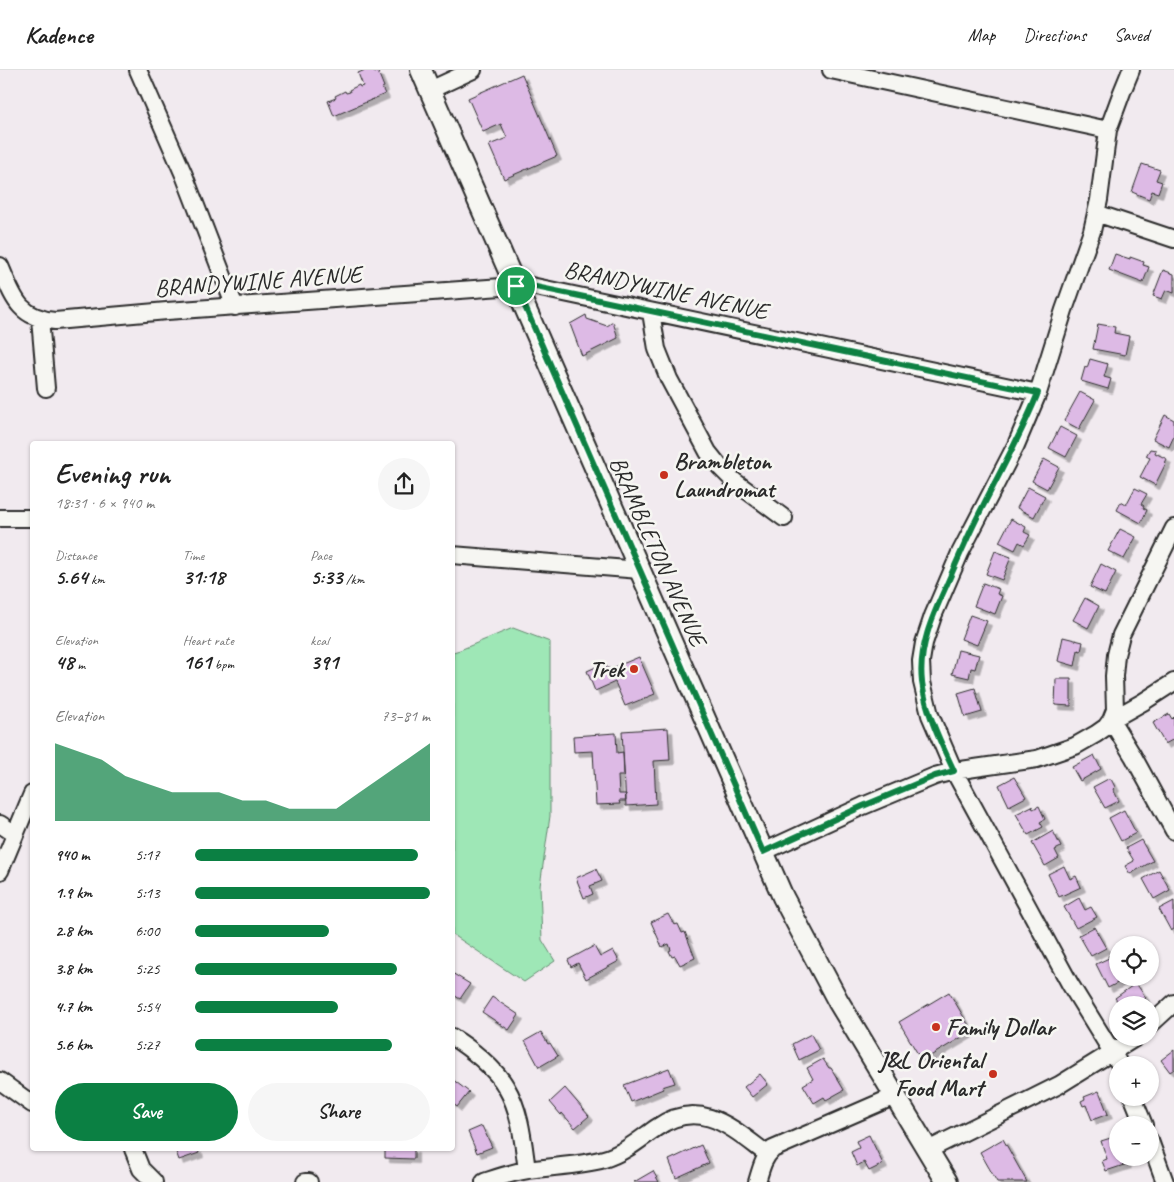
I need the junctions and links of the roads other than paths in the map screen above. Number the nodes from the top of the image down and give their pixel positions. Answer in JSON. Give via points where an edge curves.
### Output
{"nodes":[{"id":1,"x":138,"y":70,"type":"edge"},
{"id":2,"x":421,"y":70,"type":"edge"},
{"id":3,"x":473,"y":70,"type":"edge"},
{"id":4,"x":831,"y":70,"type":"edge"},
{"id":5,"x":1131,"y":70,"type":"edge"},
{"id":6,"x":430,"y":90,"type":"junction"},
{"id":7,"x":1108,"y":130,"type":"junction"},
{"id":8,"x":1096,"y":213,"type":"junction"},
{"id":9,"x":1174,"y":240,"type":"edge"},
{"id":10,"x":0,"y":266,"type":"edge"},
{"id":11,"x":516,"y":286,"type":"junction"},
{"id":12,"x":235,"y":307,"type":"junction"},
{"id":13,"x":651,"y":312,"type":"junction"},
{"id":14,"x":40,"y":319,"type":"junction"},
{"id":15,"x":46,"y":388,"type":"dead end"},
{"id":16,"x":1038,"y":393,"type":"junction"},
{"id":17,"x":0,"y":518,"type":"edge"},
{"id":18,"x":30,"y":518,"type":"edge"},
{"id":19,"x":784,"y":518,"type":"dead end"},
{"id":20,"x":1174,"y":528,"type":"edge"},
{"id":21,"x":455,"y":555,"type":"edge"},
{"id":22,"x":640,"y":570,"type":"junction"},
{"id":23,"x":1174,"y":682,"type":"edge"},
{"id":24,"x":1111,"y":720,"type":"junction"},
{"id":25,"x":954,"y":771,"type":"junction"},
{"id":26,"x":30,"y":799,"type":"edge"},
{"id":27,"x":0,"y":824,"type":"edge"},
{"id":28,"x":1174,"y":832,"type":"edge"},
{"id":29,"x":15,"y":834,"type":"junction"},
{"id":30,"x":763,"y":852,"type":"junction"},
{"id":31,"x":0,"y":871,"type":"edge"},
{"id":32,"x":1174,"y":1003,"type":"edge"},
{"id":33,"x":1159,"y":1017,"type":"edge"},
{"id":34,"x":455,"y":1039,"type":"edge"},
{"id":35,"x":1127,"y":1046,"type":"edge"},
{"id":36,"x":1114,"y":1056,"type":"edge"},
{"id":37,"x":1119,"y":1056,"type":"edge"},
{"id":38,"x":1109,"y":1062,"type":"edge"},
{"id":39,"x":0,"y":1081,"type":"edge"},
{"id":40,"x":895,"y":1096,"type":"junction"},
{"id":41,"x":30,"y":1103,"type":"edge"},
{"id":42,"x":928,"y":1150,"type":"junction"},
{"id":43,"x":134,"y":1151,"type":"edge"},
{"id":44,"x":767,"y":1154,"type":"junction"},
{"id":45,"x":1159,"y":1166,"type":"edge"},
{"id":46,"x":528,"y":1170,"type":"junction"},
{"id":47,"x":154,"y":1182,"type":"edge"},
{"id":48,"x":305,"y":1182,"type":"edge"},
{"id":49,"x":309,"y":1182,"type":"edge"},
{"id":50,"x":484,"y":1182,"type":"edge"},
{"id":51,"x":757,"y":1182,"type":"edge"},
{"id":52,"x":947,"y":1182,"type":"edge"},
{"id":53,"x":1165,"y":1182,"type":"edge"}],
"edges":[{"from":1,"to":12,"type":"street","via":[[184,175]]},
{"from":2,"to":6,"type":"main road","name":"BRAMBLETON AVENUE"},
{"from":3,"to":6,"type":"street"},
{"from":4,"to":7,"type":"street"},
{"from":5,"to":7,"type":"street"},
{"from":6,"to":11,"type":"main road","name":"BRAMBLETON AVENUE"},
{"from":7,"to":8,"type":"street"},
{"from":8,"to":9,"type":"street"},
{"from":8,"to":16,"type":"street"},
{"from":10,"to":14,"type":"street","via":[[14,297],[32,316]]},
{"from":11,"to":12,"type":"street","name":"BRANDYWINE AVENUE"},
{"from":11,"to":13,"type":"street","name":"BRANDYWINE AVENUE","via":[[531,286]]},
{"from":11,"to":22,"type":"main road","name":"BRAMBLETON AVENUE"},
{"from":12,"to":14,"type":"street","name":"BRANDYWINE AVENUE","via":[[55,321]]},
{"from":13,"to":16,"type":"street","name":"BRANDYWINE AVENUE"},
{"from":13,"to":19,"type":"street","via":[[657,349],[669,379],[708,452],[734,481]]},
{"from":14,"to":15,"type":"street"},
{"from":16,"to":25,"type":"street","via":[[1016,445],[960,553],[924,643],[921,661],[925,695]]},
{"from":17,"to":18,"type":"street"},
{"from":20,"to":24,"type":"street","via":[[1121,635],[1114,676],[1115,710]]},
{"from":21,"to":22,"type":"street"},
{"from":22,"to":30,"type":"main road","name":"BRAMBLETON AVENUE"},
{"from":23,"to":24,"type":"street"},
{"from":24,"to":25,"type":"street","via":[[1096,734],[1057,753]]},
{"from":24,"to":28,"type":"street"},
{"from":25,"to":30,"type":"street","via":[[872,802]]},
{"from":25,"to":36,"type":"street","via":[[1070,984]]},
{"from":26,"to":29,"type":"street"},
{"from":27,"to":29,"type":"street"},
{"from":29,"to":31,"type":"street"},
{"from":30,"to":40,"type":"main road","name":"BRAMBLETON AVENUE","via":[[807,944]]},
{"from":32,"to":33,"type":"street"},
{"from":34,"to":46,"type":"street","via":[[483,1060],[506,1086],[520,1124]]},
{"from":35,"to":37,"type":"street"},
{"from":38,"to":42,"type":"street"},
{"from":39,"to":41,"type":"street"},
{"from":40,"to":42,"type":"main road","name":"BRAMBLETON AVENUE"},
{"from":40,"to":44,"type":"street"},
{"from":42,"to":52,"type":"main road","name":"BRAMBLETON AVENUE"},
{"from":43,"to":47,"type":"street","via":[[141,1169]]},
{"from":44,"to":46,"type":"street","via":[[728,1125],[687,1114],[670,1120],[634,1145],[603,1159]]},
{"from":44,"to":51,"type":"street"},
{"from":45,"to":53,"type":"street"},
{"from":46,"to":50,"type":"street"},
{"from":48,"to":49,"type":"street"}]}
